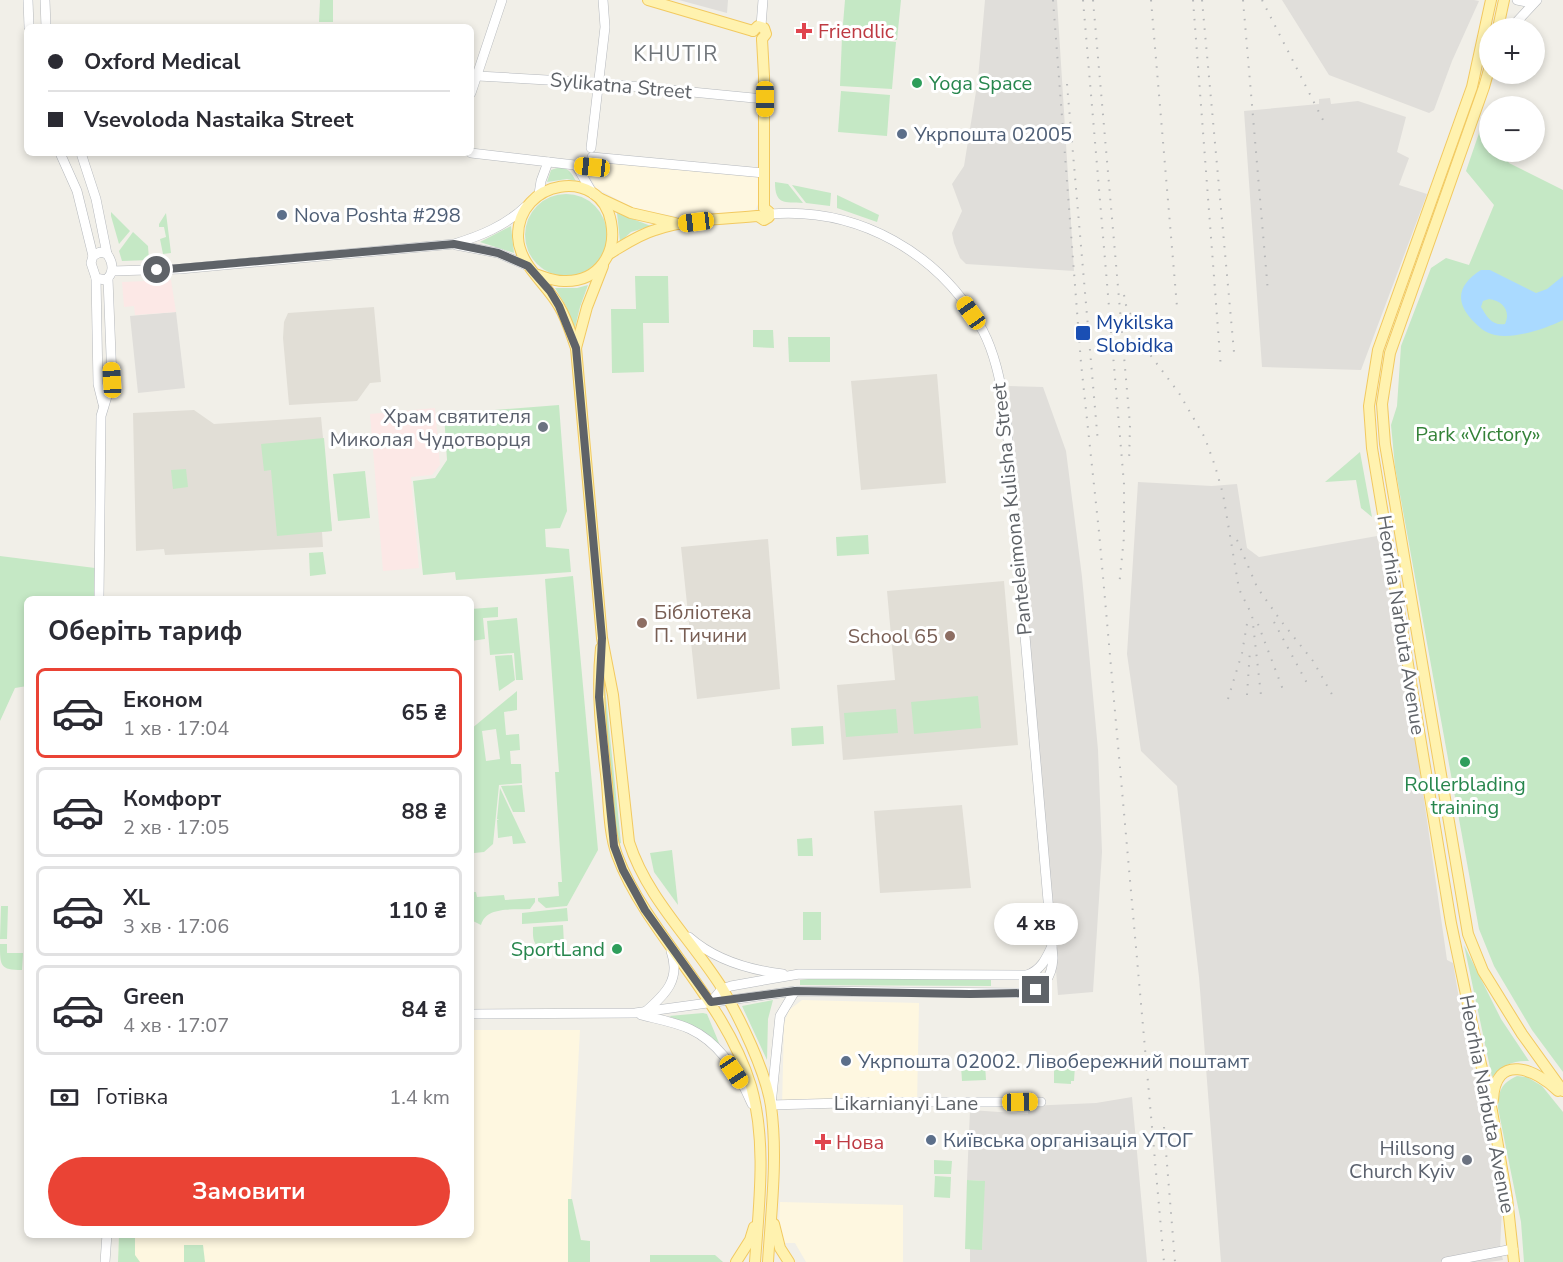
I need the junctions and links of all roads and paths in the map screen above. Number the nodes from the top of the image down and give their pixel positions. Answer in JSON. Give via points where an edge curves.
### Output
{"nodes":[{"id":1,"x":27,"y":0,"type":"edge"},
{"id":2,"x":45,"y":0,"type":"edge"},
{"id":3,"x":502,"y":0,"type":"edge"},
{"id":4,"x":603,"y":0,"type":"edge"},
{"id":5,"x":648,"y":0,"type":"edge"},
{"id":6,"x":763,"y":0,"type":"edge"},
{"id":7,"x":1491,"y":0,"type":"edge"},
{"id":8,"x":1504,"y":0,"type":"edge"},
{"id":9,"x":1517,"y":0,"type":"edge"},
{"id":10,"x":1535,"y":0,"type":"edge"},
{"id":11,"x":1500,"y":18,"type":"edge"},
{"id":12,"x":1520,"y":18,"type":"edge"},
{"id":13,"x":29,"y":24,"type":"edge"},
{"id":14,"x":46,"y":24,"type":"edge"},
{"id":15,"x":759,"y":32,"type":"junction"},
{"id":16,"x":478,"y":76,"type":"junction"},
{"id":17,"x":599,"y":82,"type":"junction"},
{"id":18,"x":1484,"y":84,"type":"edge"},
{"id":19,"x":474,"y":86,"type":"edge"},
{"id":20,"x":765,"y":99,"type":"junction"},
{"id":21,"x":591,"y":148,"type":"dead end"},
{"id":22,"x":474,"y":153,"type":"edge"},
{"id":23,"x":61,"y":156,"type":"edge"},
{"id":24,"x":82,"y":156,"type":"edge"},
{"id":25,"x":548,"y":162,"type":"junction"},
{"id":26,"x":576,"y":165,"type":"junction"},
{"id":27,"x":764,"y":173,"type":"junction"},
{"id":28,"x":539,"y":194,"type":"junction"},
{"id":29,"x":595,"y":195,"type":"junction"},
{"id":30,"x":529,"y":203,"type":"junction"},
{"id":31,"x":764,"y":213,"type":"junction"},
{"id":32,"x":678,"y":224,"type":"junction"},
{"id":33,"x":454,"y":244,"type":"junction"},
{"id":34,"x":107,"y":254,"type":"junction"},
{"id":35,"x":93,"y":256,"type":"junction"},
{"id":36,"x":607,"y":259,"type":"junction"},
{"id":37,"x":531,"y":270,"type":"junction"},
{"id":38,"x":110,"y":275,"type":"junction"},
{"id":39,"x":96,"y":278,"type":"junction"},
{"id":40,"x":576,"y":348,"type":"junction"},
{"id":41,"x":103,"y":404,"type":"junction"},
{"id":42,"x":99,"y":596,"type":"edge"},
{"id":43,"x":602,"y":638,"type":"junction"},
{"id":44,"x":676,"y":925,"type":"junction"},
{"id":45,"x":668,"y":943,"type":"junction"},
{"id":46,"x":1052,"y":945,"type":"junction"},
{"id":47,"x":789,"y":975,"type":"junction"},
{"id":48,"x":1024,"y":975,"type":"junction"},
{"id":49,"x":722,"y":989,"type":"junction"},
{"id":50,"x":1036,"y":990,"type":"junction"},
{"id":51,"x":795,"y":991,"type":"junction"},
{"id":52,"x":728,"y":1000,"type":"junction"},
{"id":53,"x":711,"y":1002,"type":"junction"},
{"id":54,"x":640,"y":1013,"type":"junction"},
{"id":55,"x":474,"y":1014,"type":"edge"},
{"id":56,"x":1563,"y":1093,"type":"edge"},
{"id":57,"x":1041,"y":1102,"type":"dead end"},
{"id":58,"x":771,"y":1105,"type":"junction"},
{"id":59,"x":1492,"y":1111,"type":"junction"},
{"id":60,"x":757,"y":1114,"type":"junction"},
{"id":61,"x":771,"y":1212,"type":"junction"},
{"id":62,"x":758,"y":1219,"type":"junction"},
{"id":63,"x":107,"y":1238,"type":"edge"},
{"id":64,"x":1513,"y":1249,"type":"junction"},
{"id":65,"x":105,"y":1262,"type":"edge"},
{"id":66,"x":736,"y":1262,"type":"edge"},
{"id":67,"x":755,"y":1262,"type":"edge"},
{"id":68,"x":768,"y":1262,"type":"edge"},
{"id":69,"x":789,"y":1262,"type":"edge"},
{"id":70,"x":1446,"y":1262,"type":"edge"},
{"id":71,"x":1514,"y":1262,"type":"edge"}],
"edges":[{"from":1,"to":13,"type":"street"},
{"from":2,"to":14,"type":"street"},
{"from":3,"to":16,"type":"street"},
{"from":4,"to":17,"type":"street","via":[[605,27]]},
{"from":5,"to":15,"type":"main road"},
{"from":6,"to":15,"type":"street"},
{"from":7,"to":59,"type":"main road","name":"Heorhia Narbuta Avenue","via":[[1472,87],[1378,350],[1370,406],[1373,460],[1450,917]]},
{"from":8,"to":11,"type":"main road"},
{"from":9,"to":10,"type":"street"},
{"from":10,"to":12,"type":"street"},
{"from":15,"to":20,"type":"main road"},
{"from":16,"to":17,"type":"street","name":"Sylikatna Street"},
{"from":16,"to":19,"type":"street"},
{"from":17,"to":20,"type":"street","name":"Sylikatna Street"},
{"from":17,"to":21,"type":"street"},
{"from":18,"to":56,"type":"main road","name":"Heorhia Narbuta Avenue","via":[[1390,353],[1382,404],[1385,444],[1468,934],[1483,971]]},
{"from":20,"to":27,"type":"main road"},
{"from":22,"to":25,"type":"street"},
{"from":23,"to":35,"type":"street","via":[[77,191]]},
{"from":24,"to":34,"type":"street"},
{"from":25,"to":26,"type":"street"},
{"from":25,"to":28,"type":"street"},
{"from":26,"to":27,"type":"street","via":[[592,167],[592,157]]},
{"from":26,"to":29,"type":"street"},
{"from":27,"to":31,"type":"main road"},
{"from":28,"to":29,"type":"main road","via":[[570,185]]},
{"from":28,"to":30,"type":"main road"},
{"from":29,"to":32,"type":"main road","name":"Panteleimona Kulisha Street","via":[[631,213]]},
{"from":29,"to":36,"type":"main road","via":[[610,218],[613,236]]},
{"from":30,"to":33,"type":"street","via":[[499,226]]},
{"from":30,"to":37,"type":"main road","via":[[518,237]]},
{"from":31,"to":32,"type":"main road","name":"Panteleimona Kulisha Street"},
{"from":31,"to":46,"type":"street","name":"Panteleimona Kulisha Street","via":[[843,220],[902,246],[930,265],[956,292],[990,347],[1005,406]]},
{"from":32,"to":36,"type":"main road","name":"Panteleimona Kulisha Street","via":[[645,234]]},
{"from":33,"to":37,"type":"street","via":[[498,253]]},
{"from":33,"to":38,"type":"street"},
{"from":34,"to":35,"type":"street"},
{"from":34,"to":38,"type":"street"},
{"from":35,"to":39,"type":"street"},
{"from":36,"to":37,"type":"main road","via":[[594,273],[581,279],[565,281]]},
{"from":36,"to":40,"type":"main road","via":[[587,307]]},
{"from":37,"to":40,"type":"main road","via":[[559,306]]},
{"from":38,"to":39,"type":"street","via":[[101,280]]},
{"from":38,"to":41,"type":"street","via":[[112,380]]},
{"from":39,"to":41,"type":"street","via":[[98,384]]},
{"from":40,"to":43,"type":"main road"},
{"from":41,"to":42,"type":"street"},
{"from":43,"to":44,"type":"main road","via":[[613,695],[629,842],[637,866]]},
{"from":43,"to":45,"type":"main road","via":[[599,697],[614,846],[645,910]]},
{"from":44,"to":47,"type":"street","via":[[712,954],[744,966]]},
{"from":44,"to":49,"type":"main road"},
{"from":45,"to":53,"type":"main road"},
{"from":45,"to":54,"type":"street","via":[[675,973],[659,1000]]},
{"from":46,"to":48,"type":"street","via":[[1042,965]]},
{"from":46,"to":50,"type":"street","name":"Panteleimona Kulisha Street","via":[[1051,973]]},
{"from":47,"to":48,"type":"street"},
{"from":47,"to":49,"type":"street"},
{"from":48,"to":50,"type":"street","via":[[1039,977]]},
{"from":49,"to":52,"type":"main road"},
{"from":49,"to":53,"type":"street"},
{"from":50,"to":51,"type":"street","via":[[970,994]]},
{"from":51,"to":52,"type":"street"},
{"from":51,"to":58,"type":"street","via":[[780,1016]]},
{"from":52,"to":53,"type":"street"},
{"from":52,"to":58,"type":"main road","via":[[753,1050]]},
{"from":53,"to":54,"type":"street"},
{"from":53,"to":60,"type":"main road","via":[[751,1085]]},
{"from":54,"to":55,"type":"street"},
{"from":54,"to":60,"type":"street","via":[[691,1030],[711,1043],[744,1087]]},
{"from":56,"to":59,"type":"main road","via":[[1532,1072],[1513,1069],[1497,1080]]},
{"from":57,"to":58,"type":"street","name":"Likarnianyi Lane"},
{"from":58,"to":61,"type":"main road"},
{"from":59,"to":64,"type":"main road","name":"Heorhia Narbuta Avenue"},
{"from":60,"to":62,"type":"main road"},
{"from":61,"to":68,"type":"main road"},
{"from":61,"to":69,"type":"main road","via":[[780,1248]]},
{"from":62,"to":66,"type":"main road"},
{"from":62,"to":67,"type":"main road"},
{"from":63,"to":65,"type":"street"},
{"from":64,"to":70,"type":"street"},
{"from":64,"to":71,"type":"main road","name":"Heorhia Narbuta Avenue"}]}
